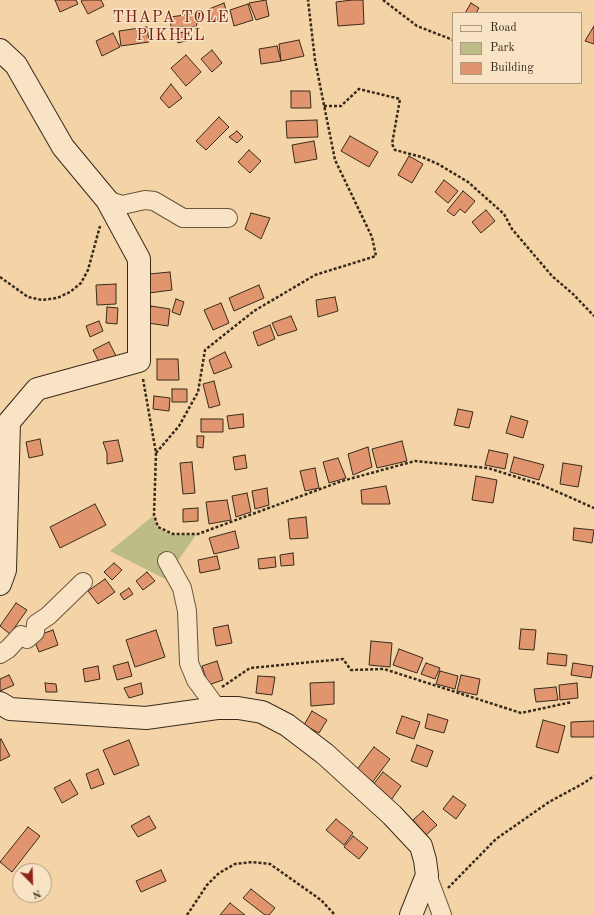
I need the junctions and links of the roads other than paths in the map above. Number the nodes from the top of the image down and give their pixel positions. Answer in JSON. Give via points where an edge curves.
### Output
{"nodes":[{"id":1,"x":0,"y":50,"type":"edge"},
{"id":2,"x":107,"y":200,"type":"junction"},
{"id":3,"x":228,"y":218,"type":"dead end"},
{"id":4,"x":167,"y":561,"type":"dead end"},
{"id":5,"x":83,"y":582,"type":"dead end"},
{"id":6,"x":0,"y":584,"type":"edge"},
{"id":7,"x":0,"y":654,"type":"edge"},
{"id":8,"x":217,"y":708,"type":"junction"},
{"id":9,"x":3,"y":709,"type":"edge"},
{"id":10,"x":427,"y":875,"type":"junction"},
{"id":11,"x":439,"y":908,"type":"edge"},
{"id":12,"x":411,"y":915,"type":"edge"}],
"edges":[{"from":1,"to":2,"type":"main road","via":[[16,65],[63,147]]},
{"from":2,"to":3,"type":"street","via":[[122,205],[145,200],[154,201],[183,218]]},
{"from":2,"to":6,"type":"main road","via":[[138,259],[139,361],[37,389],[9,422],[5,570]]},
{"from":4,"to":8,"type":"street","via":[[184,596],[189,663],[196,680]]},
{"from":5,"to":7,"type":"street","via":[[48,616],[36,624],[36,632],[27,639],[21,635]]},
{"from":8,"to":9,"type":"main road","via":[[146,718]]},
{"from":8,"to":10,"type":"main road","via":[[262,712],[287,725],[325,754],[392,815],[421,846],[426,860]]},
{"from":10,"to":11,"type":"street"},
{"from":10,"to":12,"type":"main road"}]}
